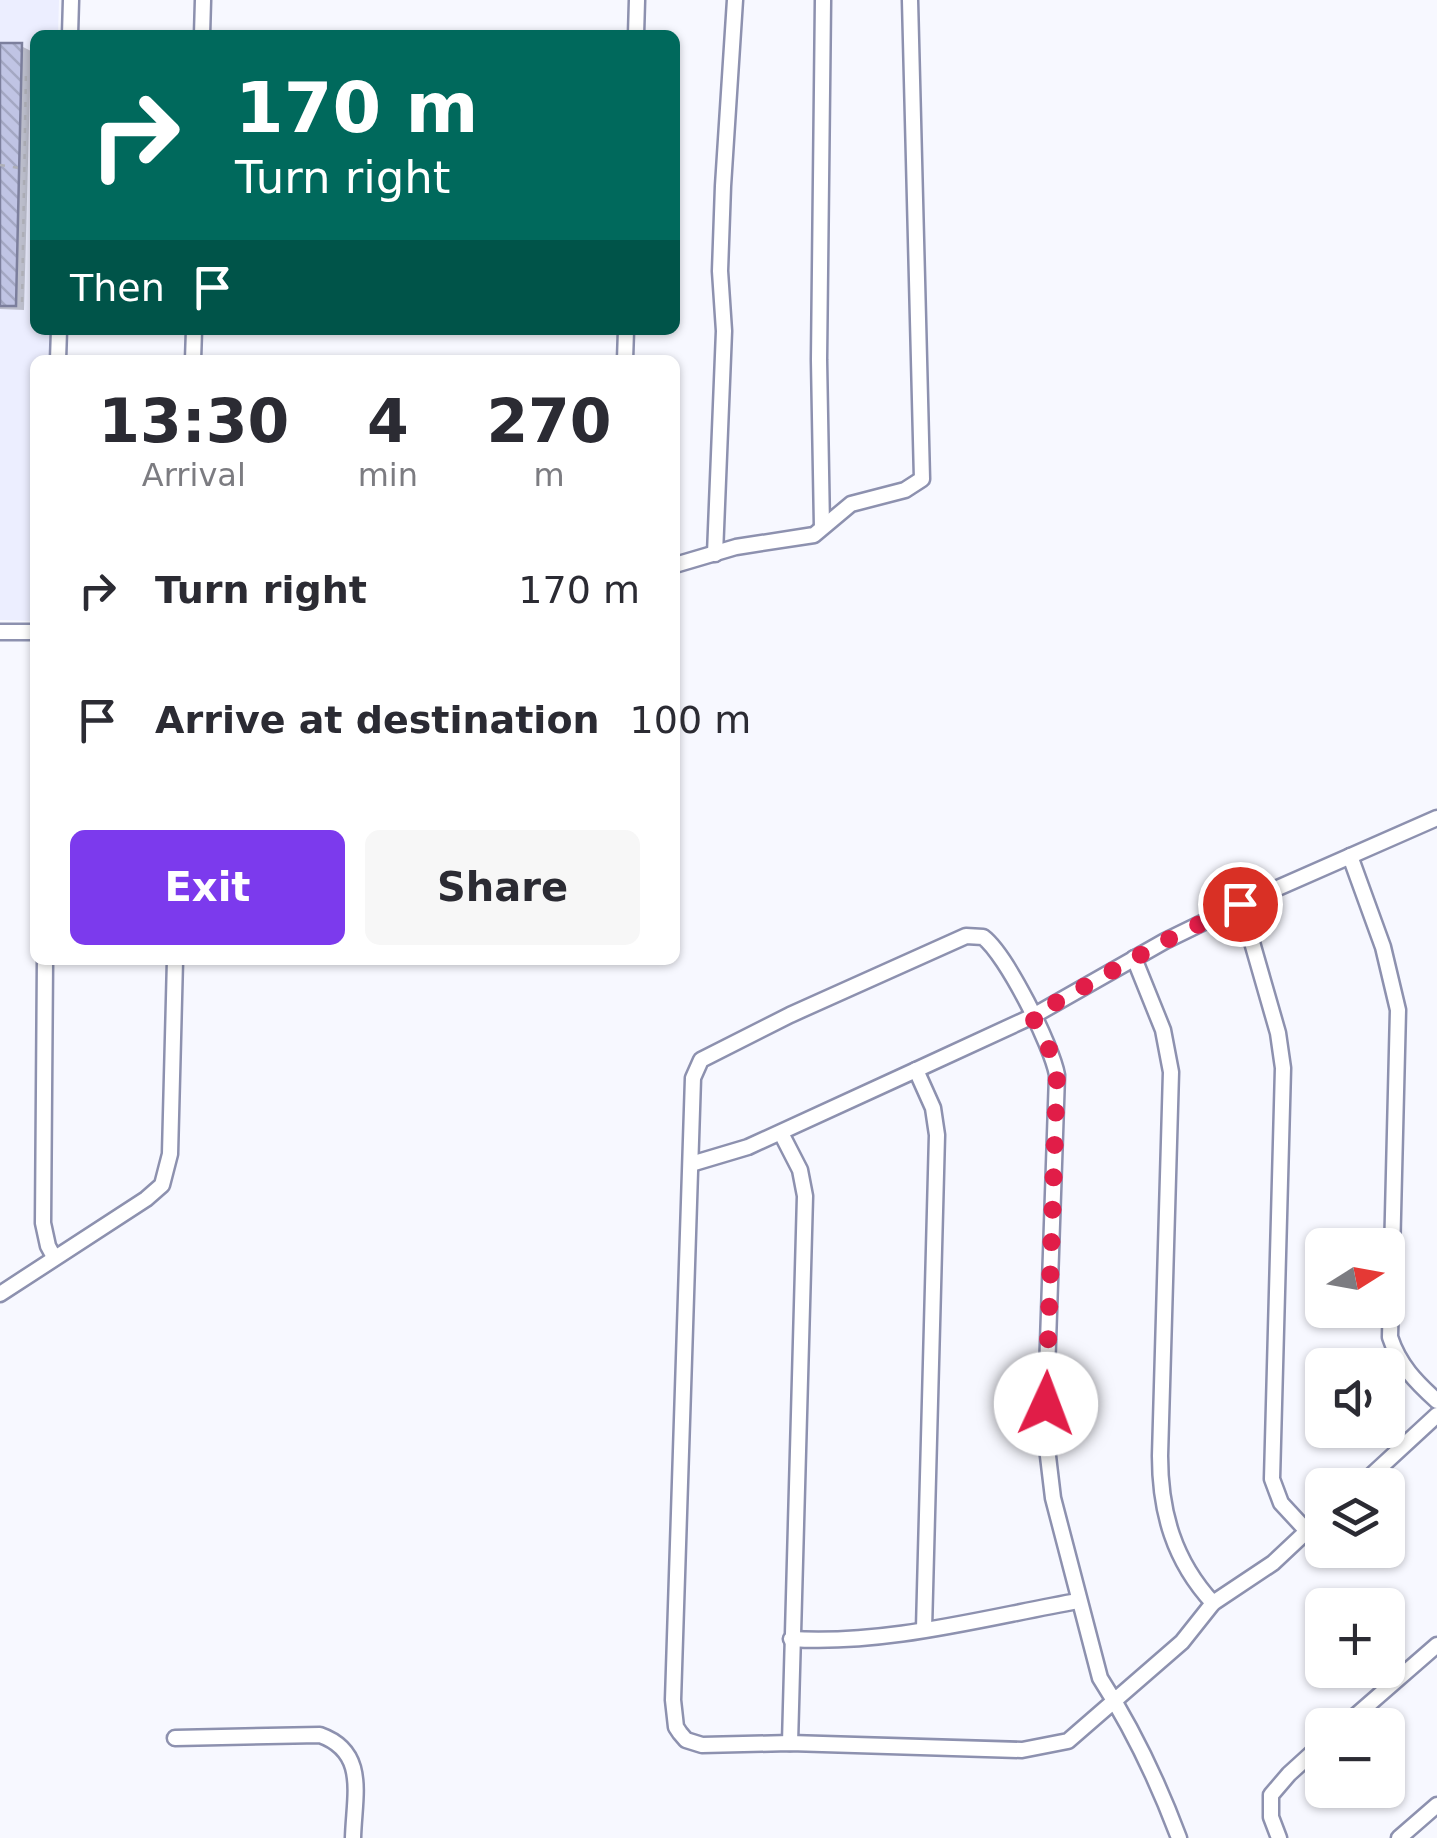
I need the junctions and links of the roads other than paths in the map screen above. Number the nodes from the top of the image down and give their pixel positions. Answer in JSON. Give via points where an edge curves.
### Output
{"nodes":[{"id":1,"x":71,"y":0,"type":"edge"},
{"id":2,"x":203,"y":0,"type":"edge"},
{"id":3,"x":637,"y":0,"type":"edge"},
{"id":4,"x":735,"y":0,"type":"edge"},
{"id":5,"x":823,"y":0,"type":"edge"},
{"id":6,"x":910,"y":0,"type":"edge"},
{"id":7,"x":70,"y":30,"type":"edge"},
{"id":8,"x":202,"y":30,"type":"edge"},
{"id":9,"x":636,"y":30,"type":"edge"},
{"id":10,"x":822,"y":527,"type":"junction"},
{"id":11,"x":715,"y":554,"type":"junction"},
{"id":12,"x":680,"y":563,"type":"edge"},
{"id":13,"x":0,"y":632,"type":"edge"},
{"id":14,"x":30,"y":632,"type":"edge"},
{"id":15,"x":1437,"y":818,"type":"edge"},
{"id":16,"x":1350,"y":856,"type":"junction"},
{"id":17,"x":1240,"y":904,"type":"junction"},
{"id":18,"x":1134,"y":958,"type":"junction"},
{"id":19,"x":45,"y":965,"type":"edge"},
{"id":20,"x":175,"y":965,"type":"edge"},
{"id":21,"x":1032,"y":1016,"type":"junction"},
{"id":22,"x":916,"y":1070,"type":"junction"},
{"id":23,"x":781,"y":1133,"type":"junction"},
{"id":24,"x":691,"y":1164,"type":"junction"},
{"id":25,"x":54,"y":1257,"type":"junction"},
{"id":26,"x":0,"y":1294,"type":"edge"},
{"id":27,"x":1437,"y":1401,"type":"edge"},
{"id":28,"x":1437,"y":1415,"type":"edge"},
{"id":29,"x":1379,"y":1468,"type":"edge"},
{"id":30,"x":1305,"y":1529,"type":"edge"},
{"id":31,"x":1305,"y":1531,"type":"edge"},
{"id":32,"x":1078,"y":1602,"type":"junction"},
{"id":33,"x":1212,"y":1603,"type":"junction"},
{"id":34,"x":924,"y":1628,"type":"junction"},
{"id":35,"x":791,"y":1639,"type":"junction"},
{"id":36,"x":1437,"y":1645,"type":"edge"},
{"id":37,"x":1116,"y":1702,"type":"junction"},
{"id":38,"x":1365,"y":1708,"type":"edge"},
{"id":39,"x":175,"y":1738,"type":"dead end"},
{"id":40,"x":790,"y":1743,"type":"junction"},
{"id":41,"x":1305,"y":1761,"type":"edge"},
{"id":42,"x":1437,"y":1805,"type":"edge"},
{"id":43,"x":353,"y":1838,"type":"edge"},
{"id":44,"x":1179,"y":1838,"type":"edge"},
{"id":45,"x":1280,"y":1838,"type":"edge"},
{"id":46,"x":1399,"y":1838,"type":"edge"}],
"edges":[{"from":1,"to":7,"type":"street"},
{"from":2,"to":8,"type":"street"},
{"from":3,"to":9,"type":"street"},
{"from":4,"to":11,"type":"street","via":[[722,203]]},
{"from":5,"to":10,"type":"street"},
{"from":6,"to":10,"type":"street","via":[[923,474],[905,490],[850,504]]},
{"from":10,"to":11,"type":"street","via":[[814,535]]},
{"from":11,"to":12,"type":"street"},
{"from":13,"to":14,"type":"street"},
{"from":15,"to":16,"type":"street"},
{"from":16,"to":17,"type":"street"},
{"from":16,"to":27,"type":"street","via":[[1398,1010],[1390,1337],[1412,1379]]},
{"from":17,"to":18,"type":"street"},
{"from":17,"to":30,"type":"street","via":[[1283,1068],[1272,1478],[1281,1503]]},
{"from":18,"to":21,"type":"street"},
{"from":18,"to":33,"type":"street","via":[[1172,1072],[1161,1484],[1183,1566]]},
{"from":19,"to":25,"type":"street","via":[[43,1224]]},
{"from":20,"to":25,"type":"street","via":[[170,1154],[162,1185]]},
{"from":21,"to":22,"type":"street"},
{"from":21,"to":24,"type":"street","via":[[999,953],[984,938],[966,936],[701,1060],[693,1078]]},
{"from":21,"to":32,"type":"street","via":[[1057,1075],[1046,1455]]},
{"from":22,"to":23,"type":"street"},
{"from":22,"to":34,"type":"street","via":[[937,1135]]},
{"from":23,"to":24,"type":"street"},
{"from":23,"to":35,"type":"street","via":[[805,1196]]},
{"from":24,"to":40,"type":"street","via":[[676,1727],[686,1740],[702,1744]]},
{"from":25,"to":26,"type":"street"},
{"from":28,"to":29,"type":"street"},
{"from":31,"to":33,"type":"street"},
{"from":32,"to":34,"type":"street"},
{"from":32,"to":37,"type":"street","via":[[1100,1678]]},
{"from":33,"to":37,"type":"street","via":[[1182,1642]]},
{"from":34,"to":35,"type":"street","via":[[839,1642]]},
{"from":35,"to":40,"type":"street"},
{"from":36,"to":38,"type":"street"},
{"from":37,"to":40,"type":"street","via":[[1068,1742],[1038,1749]]},
{"from":37,"to":44,"type":"street"},
{"from":39,"to":43,"type":"street","via":[[320,1735],[339,1742],[353,1762]]},
{"from":41,"to":45,"type":"street","via":[[1271,1794]]},
{"from":42,"to":46,"type":"street"}]}
